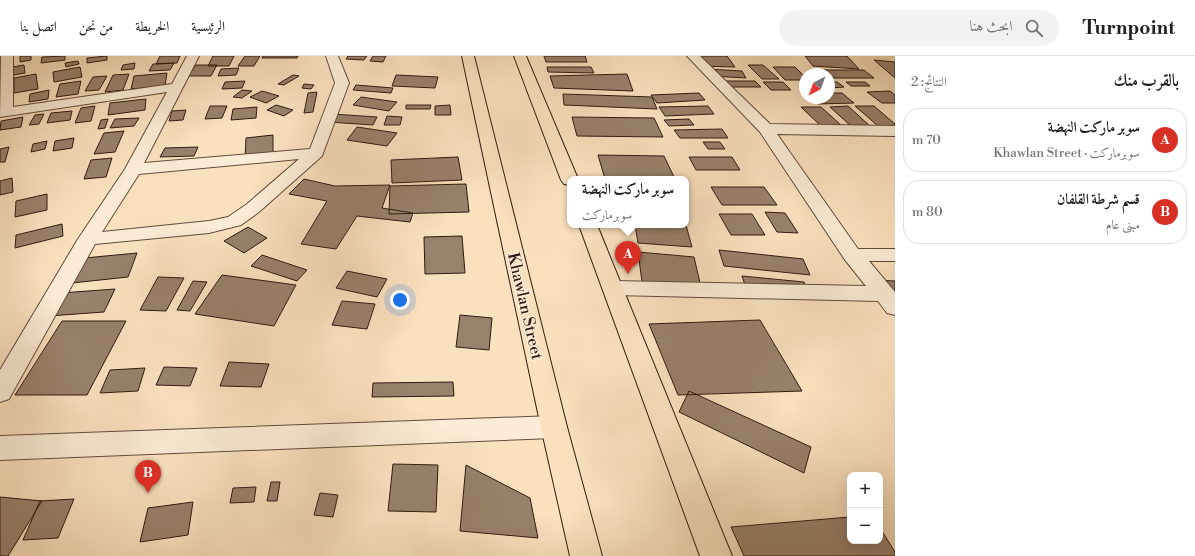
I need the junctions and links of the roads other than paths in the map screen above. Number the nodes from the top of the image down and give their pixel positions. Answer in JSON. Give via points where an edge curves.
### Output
{"nodes":[{"id":1,"x":7,"y":56,"type":"edge"},
{"id":2,"x":193,"y":56,"type":"edge"},
{"id":3,"x":332,"y":56,"type":"edge"},
{"id":4,"x":468,"y":56,"type":"edge"},
{"id":5,"x":520,"y":56,"type":"edge"},
{"id":6,"x":693,"y":56,"type":"edge"},
{"id":7,"x":176,"y":87,"type":"junction"},
{"id":8,"x":3,"y":112,"type":"edge"},
{"id":9,"x":766,"y":129,"type":"junction"},
{"id":10,"x":895,"y":131,"type":"edge"},
{"id":11,"x":316,"y":153,"type":"junction"},
{"id":12,"x":133,"y":169,"type":"junction"},
{"id":13,"x":568,"y":176,"type":"edge"},
{"id":14,"x":589,"y":228,"type":"edge"},
{"id":15,"x":88,"y":239,"type":"junction"},
{"id":16,"x":852,"y":255,"type":"junction"},
{"id":17,"x":895,"y":255,"type":"edge"},
{"id":18,"x":614,"y":288,"type":"junction"},
{"id":19,"x":890,"y":301,"type":"edge"},
{"id":20,"x":0,"y":392,"type":"edge"},
{"id":21,"x":554,"y":427,"type":"junction"},
{"id":22,"x":0,"y":448,"type":"edge"},
{"id":23,"x":586,"y":556,"type":"edge"},
{"id":24,"x":716,"y":556,"type":"edge"}],
"edges":[{"from":1,"to":8,"type":"street"},
{"from":2,"to":7,"type":"street"},
{"from":3,"to":11,"type":"street","via":[[342,83]]},
{"from":4,"to":21,"type":"main road","name":"Khawlan Street"},
{"from":5,"to":13,"type":"main road"},
{"from":6,"to":9,"type":"street"},
{"from":7,"to":8,"type":"street"},
{"from":7,"to":12,"type":"street"},
{"from":9,"to":10,"type":"street"},
{"from":9,"to":16,"type":"street"},
{"from":11,"to":12,"type":"street"},
{"from":11,"to":15,"type":"street","via":[[253,208],[234,221],[209,227]]},
{"from":12,"to":15,"type":"street"},
{"from":14,"to":18,"type":"main road"},
{"from":15,"to":20,"type":"street"},
{"from":16,"to":17,"type":"street"},
{"from":16,"to":19,"type":"street"},
{"from":18,"to":19,"type":"street"},
{"from":18,"to":24,"type":"main road"},
{"from":21,"to":22,"type":"street"},
{"from":21,"to":23,"type":"main road","name":"Khawlan Street"}]}
